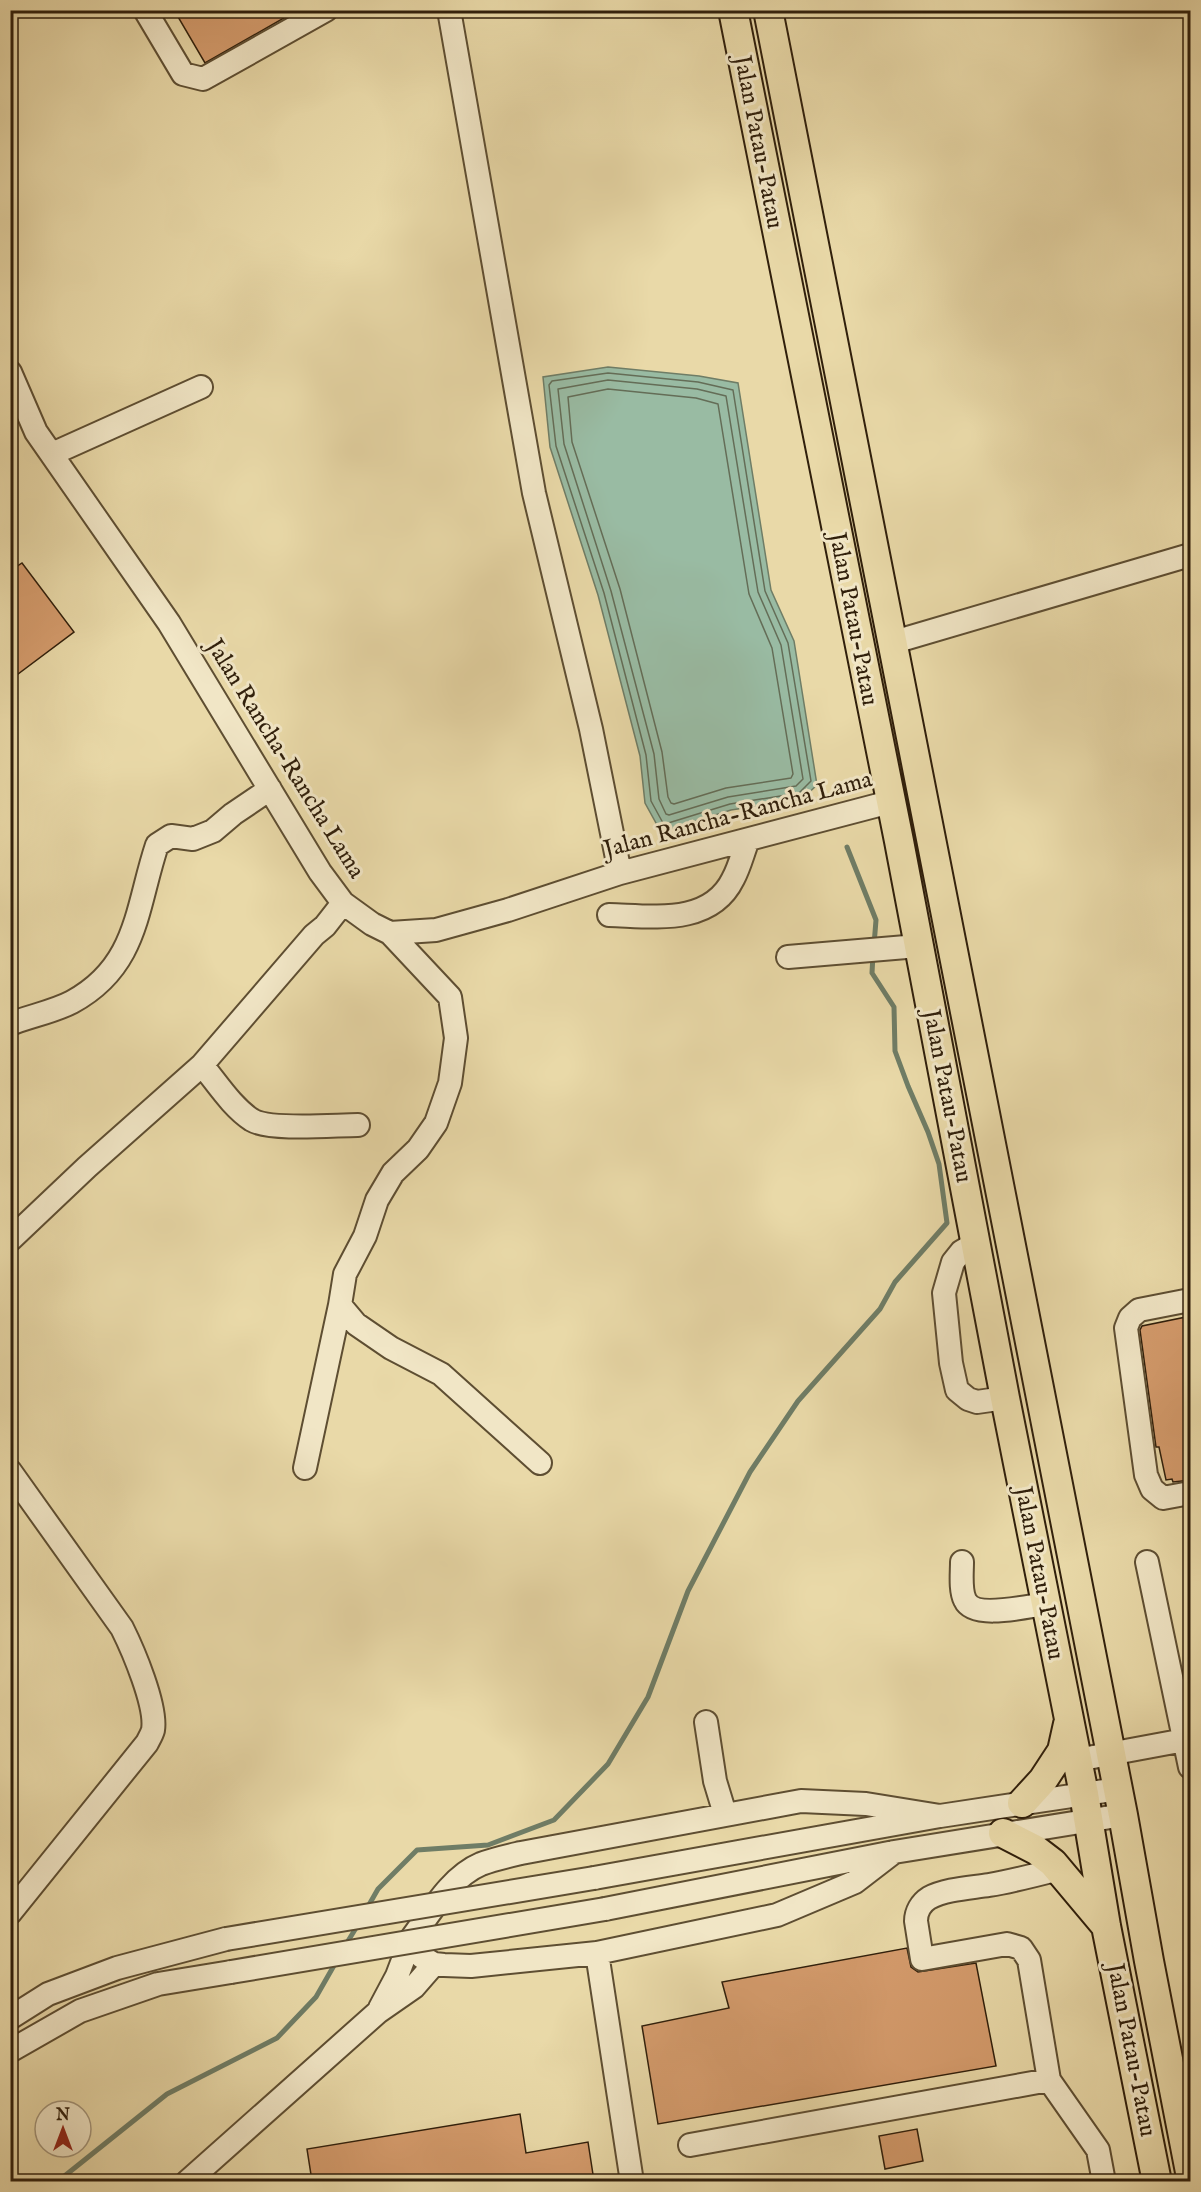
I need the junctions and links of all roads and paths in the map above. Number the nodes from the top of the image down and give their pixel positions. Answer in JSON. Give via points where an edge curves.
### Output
{"nodes":[{"id":1,"x":145,"y":10,"type":"edge"},
{"id":2,"x":326,"y":10,"type":"edge"},
{"id":3,"x":448,"y":10,"type":"edge"},
{"id":4,"x":733,"y":10,"type":"edge"},
{"id":5,"x":768,"y":10,"type":"edge"},
{"id":6,"x":10,"y":372,"type":"edge"},
{"id":7,"x":201,"y":387,"type":"dead end"},
{"id":8,"x":52,"y":454,"type":"junction"},
{"id":9,"x":1191,"y":555,"type":"edge"},
{"id":10,"x":894,"y":642,"type":"junction"},
{"id":11,"x":270,"y":789,"type":"junction"},
{"id":12,"x":890,"y":802,"type":"junction"},
{"id":13,"x":748,"y":840,"type":"junction"},
{"id":14,"x":620,"y":873,"type":"junction"},
{"id":15,"x":343,"y":903,"type":"junction"},
{"id":16,"x":609,"y":915,"type":"dead end"},
{"id":17,"x":390,"y":933,"type":"junction"},
{"id":18,"x":918,"y":946,"type":"junction"},
{"id":19,"x":788,"y":957,"type":"dead end"},
{"id":20,"x":10,"y":1024,"type":"edge"},
{"id":21,"x":202,"y":1065,"type":"junction"},
{"id":22,"x":358,"y":1125,"type":"dead end"},
{"id":23,"x":10,"y":1240,"type":"edge"},
{"id":24,"x":976,"y":1243,"type":"junction"},
{"id":25,"x":1191,"y":1300,"type":"edge"},
{"id":26,"x":340,"y":1305,"type":"junction"},
{"id":27,"x":1005,"y":1398,"type":"junction"},
{"id":28,"x":540,"y":1463,"type":"dead end"},
{"id":29,"x":305,"y":1468,"type":"dead end"},
{"id":30,"x":10,"y":1471,"type":"edge"},
{"id":31,"x":1191,"y":1493,"type":"edge"},
{"id":32,"x":962,"y":1562,"type":"dead end"},
{"id":33,"x":1147,"y":1562,"type":"dead end"},
{"id":34,"x":1046,"y":1604,"type":"junction"},
{"id":35,"x":1069,"y":1721,"type":"junction"},
{"id":36,"x":706,"y":1722,"type":"dead end"},
{"id":37,"x":1188,"y":1740,"type":"edge"},
{"id":38,"x":1112,"y":1755,"type":"junction"},
{"id":39,"x":1077,"y":1760,"type":"junction"},
{"id":40,"x":1191,"y":1767,"type":"edge"},
{"id":41,"x":1121,"y":1802,"type":"junction"},
{"id":42,"x":1022,"y":1803,"type":"junction"},
{"id":43,"x":1086,"y":1807,"type":"junction"},
{"id":44,"x":725,"y":1814,"type":"junction"},
{"id":45,"x":940,"y":1816,"type":"junction"},
{"id":46,"x":1003,"y":1833,"type":"junction"},
{"id":47,"x":894,"y":1852,"type":"junction"},
{"id":48,"x":1059,"y":1869,"type":"junction"},
{"id":49,"x":10,"y":1913,"type":"edge"},
{"id":50,"x":1106,"y":1926,"type":"junction"},
{"id":51,"x":411,"y":1939,"type":"junction"},
{"id":52,"x":597,"y":1953,"type":"junction"},
{"id":53,"x":434,"y":1964,"type":"junction"},
{"id":54,"x":378,"y":2012,"type":"junction"},
{"id":55,"x":10,"y":2018,"type":"edge"},
{"id":56,"x":10,"y":2052,"type":"edge"},
{"id":57,"x":1049,"y":2080,"type":"junction"},
{"id":58,"x":690,"y":2145,"type":"dead end"},
{"id":59,"x":1190,"y":2164,"type":"edge"},
{"id":60,"x":187,"y":2181,"type":"edge"},
{"id":61,"x":632,"y":2181,"type":"edge"},
{"id":62,"x":1104,"y":2181,"type":"edge"},
{"id":63,"x":1157,"y":2181,"type":"edge"}],
"edges":[{"from":1,"to":2,"type":"street","via":[[183,74],[203,79]]},
{"from":3,"to":14,"type":"street","via":[[534,493],[591,729]]},
{"from":4,"to":12,"type":"main road","name":"Jalan Patau-Patau"},
{"from":5,"to":10,"type":"main road","name":"Jalan Patau-Patau"},
{"from":6,"to":8,"type":"street","name":"Jalan Rancha-Rancha Lama","via":[[36,432]]},
{"from":7,"to":8,"type":"street"},
{"from":8,"to":11,"type":"street","name":"Jalan Rancha-Rancha Lama","via":[[169,623]]},
{"from":9,"to":10,"type":"street"},
{"from":10,"to":38,"type":"main road","name":"Jalan Patau-Patau"},
{"from":11,"to":15,"type":"street","name":"Jalan Rancha-Rancha Lama"},
{"from":11,"to":20,"type":"street","via":[[213,831],[193,839],[171,836],[157,845],[126,951],[108,973],[70,1003]]},
{"from":12,"to":13,"type":"street","name":"Jalan Rancha-Rancha Lama"},
{"from":12,"to":18,"type":"main road","name":"Jalan Patau-Patau"},
{"from":13,"to":14,"type":"street","name":"Jalan Rancha-Rancha Lama"},
{"from":13,"to":16,"type":"street","via":[[733,880],[717,901],[694,913]]},
{"from":14,"to":17,"type":"street","name":"Jalan Rancha-Rancha Lama","via":[[436,930]]},
{"from":15,"to":17,"type":"street","name":"Jalan Rancha-Rancha Lama"},
{"from":15,"to":21,"type":"street"},
{"from":17,"to":26,"type":"street","via":[[450,997],[456,1038],[450,1083],[436,1123],[418,1149],[393,1173],[377,1200],[365,1236],[345,1274]]},
{"from":18,"to":19,"type":"street"},
{"from":18,"to":24,"type":"main road","name":"Jalan Patau-Patau"},
{"from":21,"to":22,"type":"street","via":[[255,1122]]},
{"from":21,"to":23,"type":"street"},
{"from":24,"to":27,"type":"main road","name":"Jalan Patau-Patau"},
{"from":24,"to":27,"type":"street","via":[[957,1257],[946,1282],[943,1303],[950,1354],[957,1390],[968,1399],[977,1402]]},
{"from":25,"to":31,"type":"street","via":[[1139,1310],[1125,1328],[1146,1475],[1152,1490],[1163,1498]]},
{"from":26,"to":28,"type":"street","via":[[356,1324],[391,1348],[441,1374]]},
{"from":26,"to":29,"type":"street"},
{"from":27,"to":34,"type":"main road","name":"Jalan Patau-Patau"},
{"from":30,"to":49,"type":"street","via":[[122,1628],[150,1700],[153,1731]]},
{"from":32,"to":34,"type":"street","via":[[964,1599],[974,1608],[989,1611]]},
{"from":33,"to":37,"type":"street"},
{"from":34,"to":35,"type":"main road","name":"Jalan Patau-Patau"},
{"from":35,"to":39,"type":"main road","name":"Jalan Patau-Patau"},
{"from":35,"to":42,"type":"main road","via":[[1062,1751]]},
{"from":36,"to":44,"type":"street","via":[[715,1781]]},
{"from":37,"to":38,"type":"street"},
{"from":37,"to":40,"type":"street"},
{"from":38,"to":39,"type":"street"},
{"from":38,"to":41,"type":"main road","name":"Jalan Patau-Patau"},
{"from":39,"to":43,"type":"main road","name":"Jalan Patau-Patau"},
{"from":41,"to":43,"type":"street"},
{"from":41,"to":59,"type":"main road","name":"Jalan Patau-Patau"},
{"from":42,"to":43,"type":"street"},
{"from":42,"to":45,"type":"street"},
{"from":43,"to":46,"type":"street"},
{"from":43,"to":50,"type":"main road","name":"Jalan Patau-Patau"},
{"from":44,"to":45,"type":"street","via":[[801,1802],[866,1804]]},
{"from":44,"to":51,"type":"street","via":[[521,1853],[479,1865],[452,1885]]},
{"from":45,"to":55,"type":"street","bridge":true,"via":[[226,1939],[117,1968],[48,1994]]},
{"from":46,"to":47,"type":"street"},
{"from":46,"to":48,"type":"main road","via":[[1036,1850]]},
{"from":47,"to":52,"type":"street","via":[[855,1881],[777,1915]]},
{"from":47,"to":56,"type":"street","bridge":true,"via":[[605,1909],[158,1984],[80,2011]]},
{"from":48,"to":50,"type":"main road"},
{"from":48,"to":57,"type":"street","via":[[939,1894],[927,1899],[916,1915],[922,1959],[1007,1944],[1021,1948],[1029,1960]]},
{"from":50,"to":63,"type":"main road","name":"Jalan Patau-Patau"},
{"from":51,"to":53,"type":"street","via":[[422,1958]]},
{"from":51,"to":54,"type":"street"},
{"from":52,"to":53,"type":"street","via":[[471,1966]]},
{"from":52,"to":61,"type":"street"},
{"from":53,"to":54,"type":"street","via":[[414,1987]]},
{"from":54,"to":60,"type":"street"},
{"from":57,"to":58,"type":"street"},
{"from":57,"to":62,"type":"street","via":[[1098,2150]]}]}
